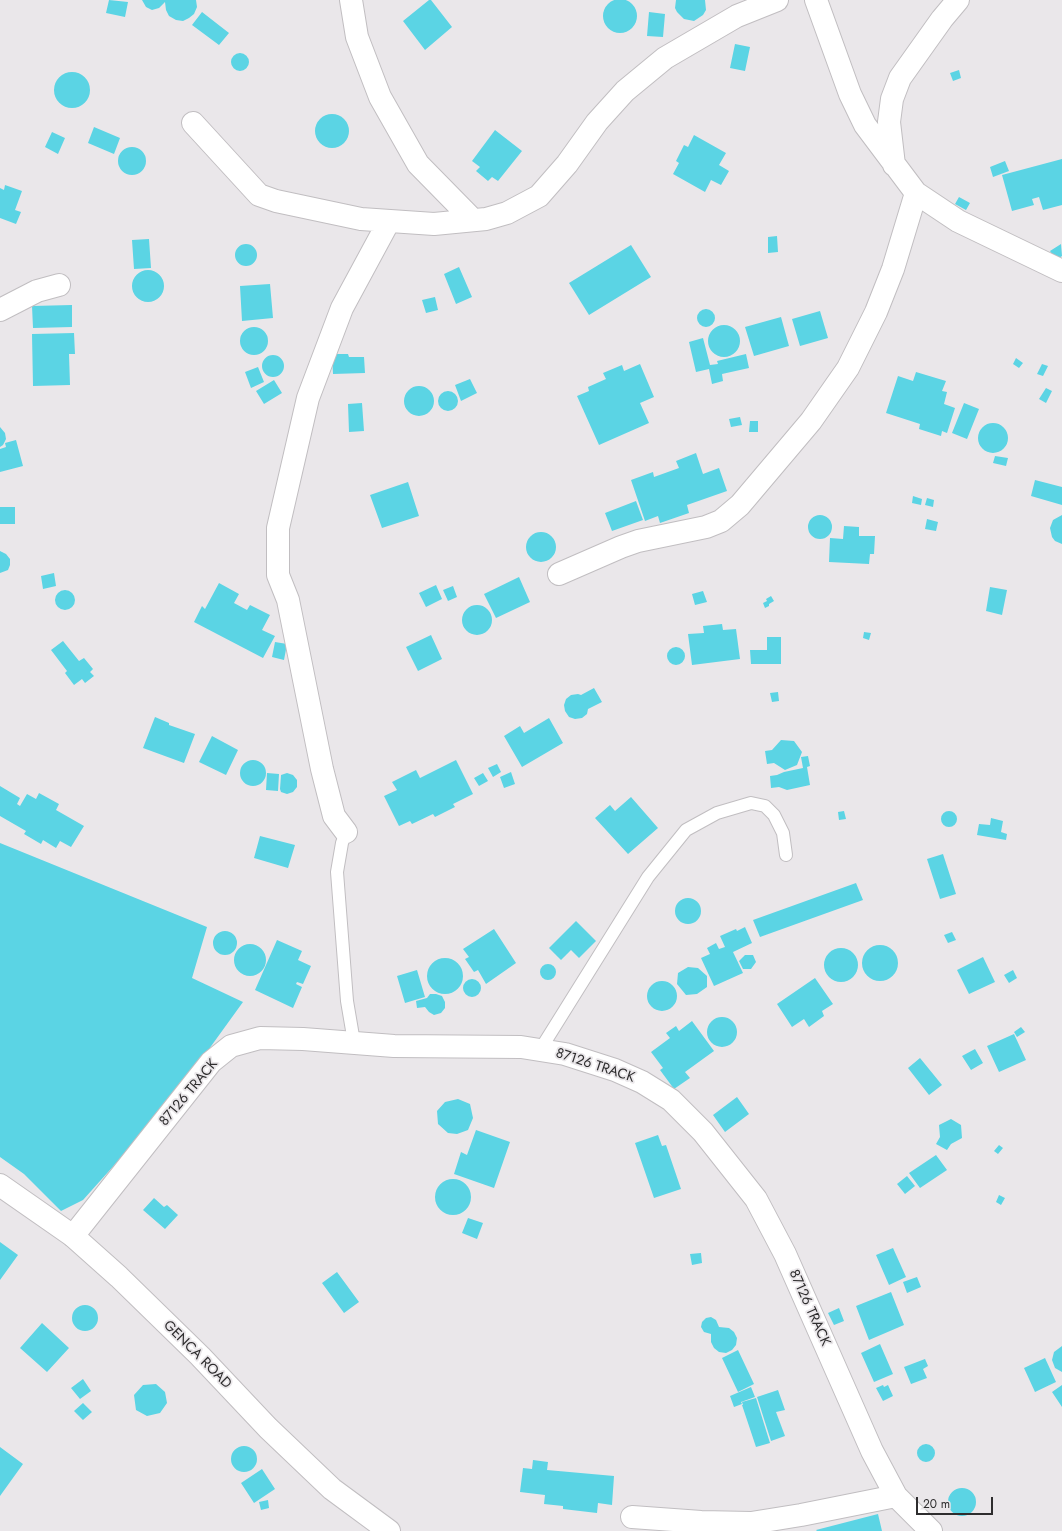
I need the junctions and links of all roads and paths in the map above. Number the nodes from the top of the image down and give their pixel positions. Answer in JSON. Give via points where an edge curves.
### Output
{"nodes":[{"id":1,"x":351,"y":0,"type":"edge"},
{"id":2,"x":777,"y":0,"type":"edge"},
{"id":3,"x":816,"y":0,"type":"edge"},
{"id":4,"x":958,"y":0,"type":"edge"},
{"id":5,"x":192,"y":123,"type":"dead end"},
{"id":6,"x":894,"y":166,"type":"junction"},
{"id":7,"x":916,"y":193,"type":"junction"},
{"id":8,"x":473,"y":220,"type":"junction"},
{"id":9,"x":389,"y":221,"type":"junction"},
{"id":10,"x":1062,"y":271,"type":"edge"},
{"id":11,"x":59,"y":285,"type":"dead end"},
{"id":12,"x":0,"y":310,"type":"edge"},
{"id":13,"x":559,"y":574,"type":"dead end"},
{"id":14,"x":346,"y":832,"type":"joint"},
{"id":15,"x":786,"y":855,"type":"dead end"},
{"id":16,"x":354,"y":1042,"type":"junction"},
{"id":17,"x":540,"y":1050,"type":"junction"},
{"id":18,"x":0,"y":1185,"type":"edge"},
{"id":19,"x":73,"y":1236,"type":"junction"},
{"id":20,"x":896,"y":1496,"type":"junction"},
{"id":21,"x":632,"y":1517,"type":"dead end"},
{"id":22,"x":389,"y":1531,"type":"edge"},
{"id":23,"x":931,"y":1531,"type":"edge"}],
"edges":[{"from":1,"to":8,"type":"street","via":[[358,37],[380,97],[418,164]]},
{"from":2,"to":8,"type":"street","via":[[737,16],[665,58],[631,87],[597,122],[567,164],[539,196],[506,213]]},
{"from":3,"to":6,"type":"street","via":[[864,125]]},
{"from":4,"to":6,"type":"street","via":[[942,18],[900,78],[892,99],[889,122]]},
{"from":5,"to":9,"type":"street","via":[[259,195],[361,219]]},
{"from":6,"to":7,"type":"street"},
{"from":7,"to":10,"type":"street","via":[[958,221]]},
{"from":7,"to":13,"type":"street","via":[[879,304],[848,368],[811,421],[740,505],[721,521],[706,527],[621,547]]},
{"from":8,"to":9,"type":"street","via":[[434,224]]},
{"from":9,"to":14,"type":"street","via":[[342,308],[308,398],[278,528],[278,575],[288,600],[334,816]]},
{"from":11,"to":12,"type":"street","via":[[37,291]]},
{"from":14,"to":16,"type":"lane","via":[[337,872],[347,1001]]},
{"from":15,"to":17,"type":"lane","via":[[783,833],[774,815],[765,806],[751,803],[717,813],[686,830],[648,877]]},
{"from":16,"to":17,"type":"street","name":"87126 TRACK","via":[[394,1046],[521,1047]]},
{"from":16,"to":19,"type":"street","name":"87126 TRACK","via":[[260,1038],[231,1046],[211,1062]]},
{"from":17,"to":20,"type":"street","name":"87126 TRACK","via":[[565,1054],[615,1070],[642,1082],[671,1100],[708,1138],[756,1199],[781,1247],[872,1451]]},
{"from":18,"to":19,"type":"street","name":"GENCA ROAD"},
{"from":19,"to":22,"type":"street","name":"GENCA ROAD","via":[[200,1356],[268,1428],[332,1489]]},
{"from":20,"to":21,"type":"street","via":[[751,1523]]},
{"from":20,"to":23,"type":"street","name":"87126 TRACK"}]}
